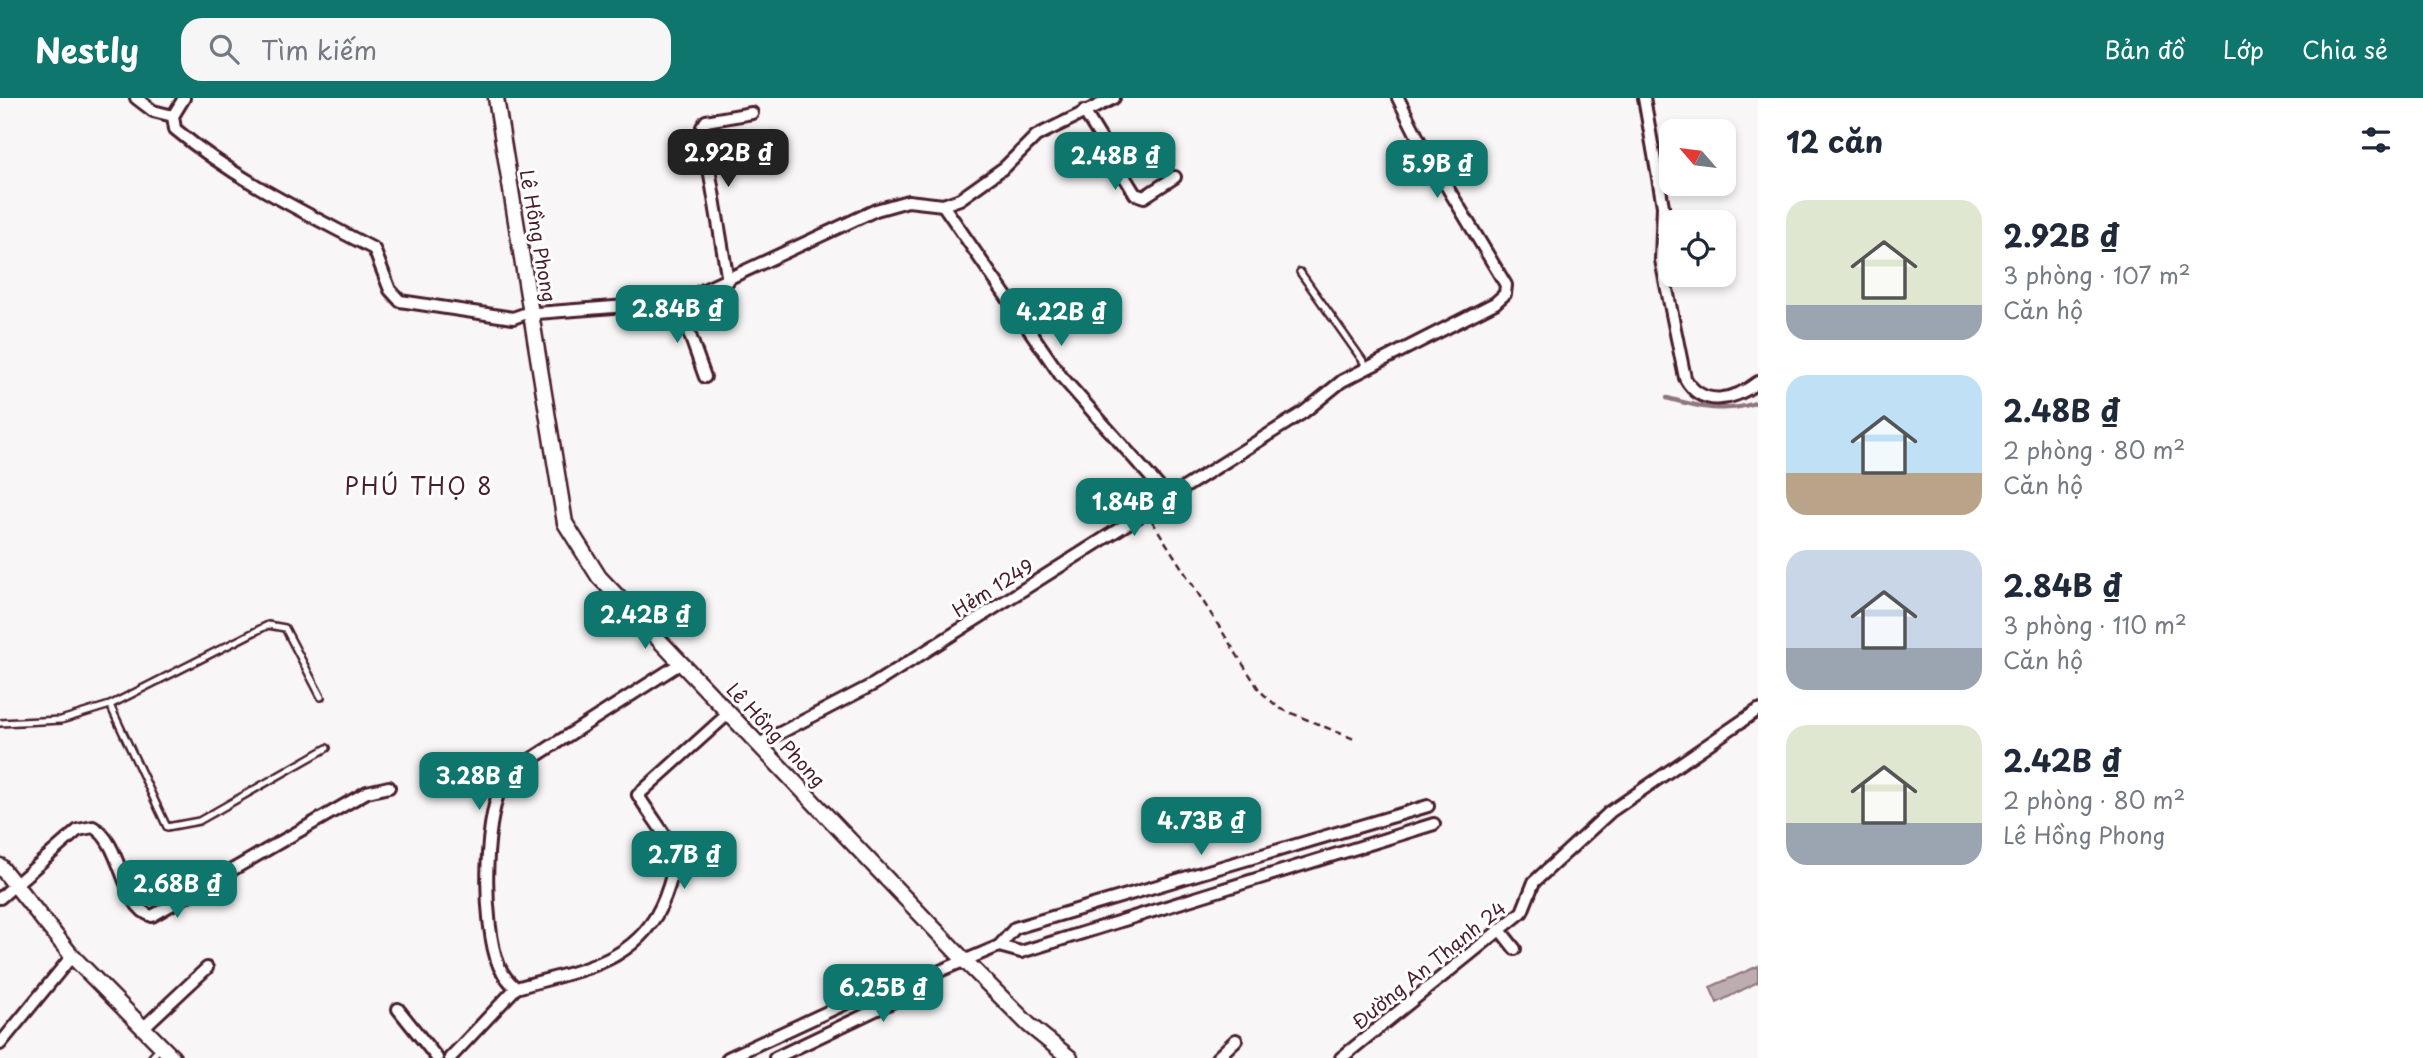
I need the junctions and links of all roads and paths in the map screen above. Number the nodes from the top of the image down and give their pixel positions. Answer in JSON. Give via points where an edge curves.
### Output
{"nodes":[{"id":1,"x":136,"y":98,"type":"edge"},
{"id":2,"x":184,"y":98,"type":"edge"},
{"id":3,"x":496,"y":98,"type":"edge"},
{"id":4,"x":1114,"y":98,"type":"edge"},
{"id":5,"x":1398,"y":98,"type":"edge"},
{"id":6,"x":1644,"y":98,"type":"edge"},
{"id":7,"x":1084,"y":111,"type":"junction"},
{"id":8,"x":752,"y":113,"type":"dead end"},
{"id":9,"x":173,"y":116,"type":"junction"},
{"id":10,"x":1175,"y":177,"type":"dead end"},
{"id":11,"x":943,"y":205,"type":"junction"},
{"id":12,"x":1300,"y":272,"type":"dead end"},
{"id":13,"x":728,"y":281,"type":"junction"},
{"id":14,"x":678,"y":302,"type":"junction"},
{"id":15,"x":532,"y":314,"type":"junction"},
{"id":16,"x":1368,"y":368,"type":"junction"},
{"id":17,"x":705,"y":377,"type":"dead end"},
{"id":18,"x":1758,"y":382,"type":"edge"},
{"id":19,"x":1169,"y":498,"type":"junction"},
{"id":20,"x":1146,"y":512,"type":"junction"},
{"id":21,"x":681,"y":663,"type":"junction"},
{"id":22,"x":321,"y":697,"type":"dead end"},
{"id":23,"x":110,"y":705,"type":"junction"},
{"id":24,"x":1758,"y":710,"type":"edge"},
{"id":25,"x":729,"y":713,"type":"junction"},
{"id":26,"x":0,"y":723,"type":"edge"},
{"id":27,"x":1354,"y":739,"type":"dead end"},
{"id":28,"x":757,"y":745,"type":"junction"},
{"id":29,"x":327,"y":748,"type":"dead end"},
{"id":30,"x":390,"y":787,"type":"dead end"},
{"id":31,"x":1428,"y":806,"type":"dead end"},
{"id":32,"x":1434,"y":824,"type":"dead end"},
{"id":33,"x":1236,"y":862,"type":"junction"},
{"id":34,"x":0,"y":866,"type":"edge"},
{"id":35,"x":1244,"y":883,"type":"junction"},
{"id":36,"x":15,"y":887,"type":"junction"},
{"id":37,"x":0,"y":898,"type":"edge"},
{"id":38,"x":1500,"y":930,"type":"junction"},
{"id":39,"x":999,"y":946,"type":"junction"},
{"id":40,"x":1515,"y":949,"type":"dead end"},
{"id":41,"x":72,"y":956,"type":"junction"},
{"id":42,"x":964,"y":960,"type":"junction"},
{"id":43,"x":207,"y":968,"type":"dead end"},
{"id":44,"x":921,"y":979,"type":"junction"},
{"id":45,"x":516,"y":988,"type":"junction"},
{"id":46,"x":398,"y":1009,"type":"dead end"},
{"id":47,"x":143,"y":1028,"type":"junction"},
{"id":48,"x":1236,"y":1040,"type":"dead end"},
{"id":49,"x":0,"y":1044,"type":"edge"},
{"id":50,"x":162,"y":1046,"type":"junction"},
{"id":51,"x":151,"y":1058,"type":"edge"},
{"id":52,"x":173,"y":1058,"type":"edge"},
{"id":53,"x":437,"y":1058,"type":"edge"},
{"id":54,"x":450,"y":1058,"type":"edge"},
{"id":55,"x":727,"y":1058,"type":"edge"},
{"id":56,"x":775,"y":1058,"type":"edge"},
{"id":57,"x":1070,"y":1058,"type":"edge"},
{"id":58,"x":1217,"y":1058,"type":"edge"},
{"id":59,"x":1341,"y":1058,"type":"edge"}],
"edges":[{"from":1,"to":9,"type":"street","via":[[153,111]]},
{"from":2,"to":9,"type":"street"},
{"from":3,"to":15,"type":"street","name":"Lê Hồng Phong"},
{"from":4,"to":7,"type":"street"},
{"from":5,"to":16,"type":"street","name":"Hẻm 1249","via":[[1506,285],[1505,294],[1495,303]]},
{"from":6,"to":18,"type":"street","via":[[1663,206],[1661,260],[1685,378],[1690,387],[1713,399],[1743,393]]},
{"from":7,"to":10,"type":"street","via":[[1135,194],[1144,197]]},
{"from":7,"to":11,"type":"street","via":[[1036,136],[988,180]]},
{"from":8,"to":13,"type":"street","via":[[706,121],[702,127]]},
{"from":9,"to":15,"type":"street","via":[[175,129],[209,157],[281,203],[374,249],[390,290],[400,301],[500,317]]},
{"from":11,"to":13,"type":"street","via":[[908,201],[876,210]]},
{"from":11,"to":19,"type":"street","via":[[1061,376]]},
{"from":12,"to":16,"type":"lane"},
{"from":13,"to":14,"type":"street"},
{"from":14,"to":15,"type":"street"},
{"from":14,"to":17,"type":"street"},
{"from":15,"to":21,"type":"street","name":"Lê Hồng Phong","via":[[565,523],[598,577]]},
{"from":16,"to":19,"type":"street","name":"Hẻm 1249"},
{"from":19,"to":20,"type":"street","name":"Hẻm 1249"},
{"from":20,"to":27,"type":"path","via":[[1270,703]]},
{"from":20,"to":28,"type":"street","name":"Hẻm 1249","via":[[874,684]]},
{"from":21,"to":25,"type":"street","name":"Lê Hồng Phong"},
{"from":21,"to":45,"type":"street","via":[[509,774],[500,785],[487,863],[487,916],[499,966]]},
{"from":22,"to":23,"type":"lane","via":[[285,628],[275,624]]},
{"from":23,"to":26,"type":"lane","via":[[61,720]]},
{"from":23,"to":29,"type":"lane","via":[[167,827],[200,821]]},
{"from":24,"to":38,"type":"street","name":"Đường An Thạnh 24","via":[[1610,812],[1534,882],[1521,912]]},
{"from":25,"to":28,"type":"street","name":"Lê Hồng Phong"},
{"from":25,"to":45,"type":"street","via":[[638,795],[673,850],[671,881],[645,934],[605,962]]},
{"from":28,"to":42,"type":"street","name":"Lê Hồng Phong"},
{"from":30,"to":36,"type":"street","via":[[367,792],[152,916],[138,906],[105,837],[93,827],[78,830]]},
{"from":31,"to":33,"type":"street"},
{"from":32,"to":35,"type":"street"},
{"from":33,"to":35,"type":"street"},
{"from":33,"to":39,"type":"street","via":[[1014,928]]},
{"from":34,"to":36,"type":"street"},
{"from":35,"to":39,"type":"street","via":[[1021,952]]},
{"from":36,"to":37,"type":"street"},
{"from":36,"to":41,"type":"street"},
{"from":38,"to":40,"type":"street"},
{"from":38,"to":59,"type":"street","name":"Đường An Thạnh 24"},
{"from":39,"to":42,"type":"street"},
{"from":41,"to":47,"type":"street"},
{"from":41,"to":49,"type":"street"},
{"from":42,"to":44,"type":"street"},
{"from":42,"to":57,"type":"street","name":"Lê Hồng Phong","via":[[1028,1025]]},
{"from":43,"to":47,"type":"street"},
{"from":44,"to":55,"type":"street","via":[[905,976]]},
{"from":44,"to":56,"type":"street","via":[[911,993]]},
{"from":45,"to":54,"type":"street"},
{"from":46,"to":53,"type":"street"},
{"from":47,"to":50,"type":"street"},
{"from":48,"to":58,"type":"street"},
{"from":50,"to":51,"type":"lane"},
{"from":50,"to":52,"type":"street"}]}
